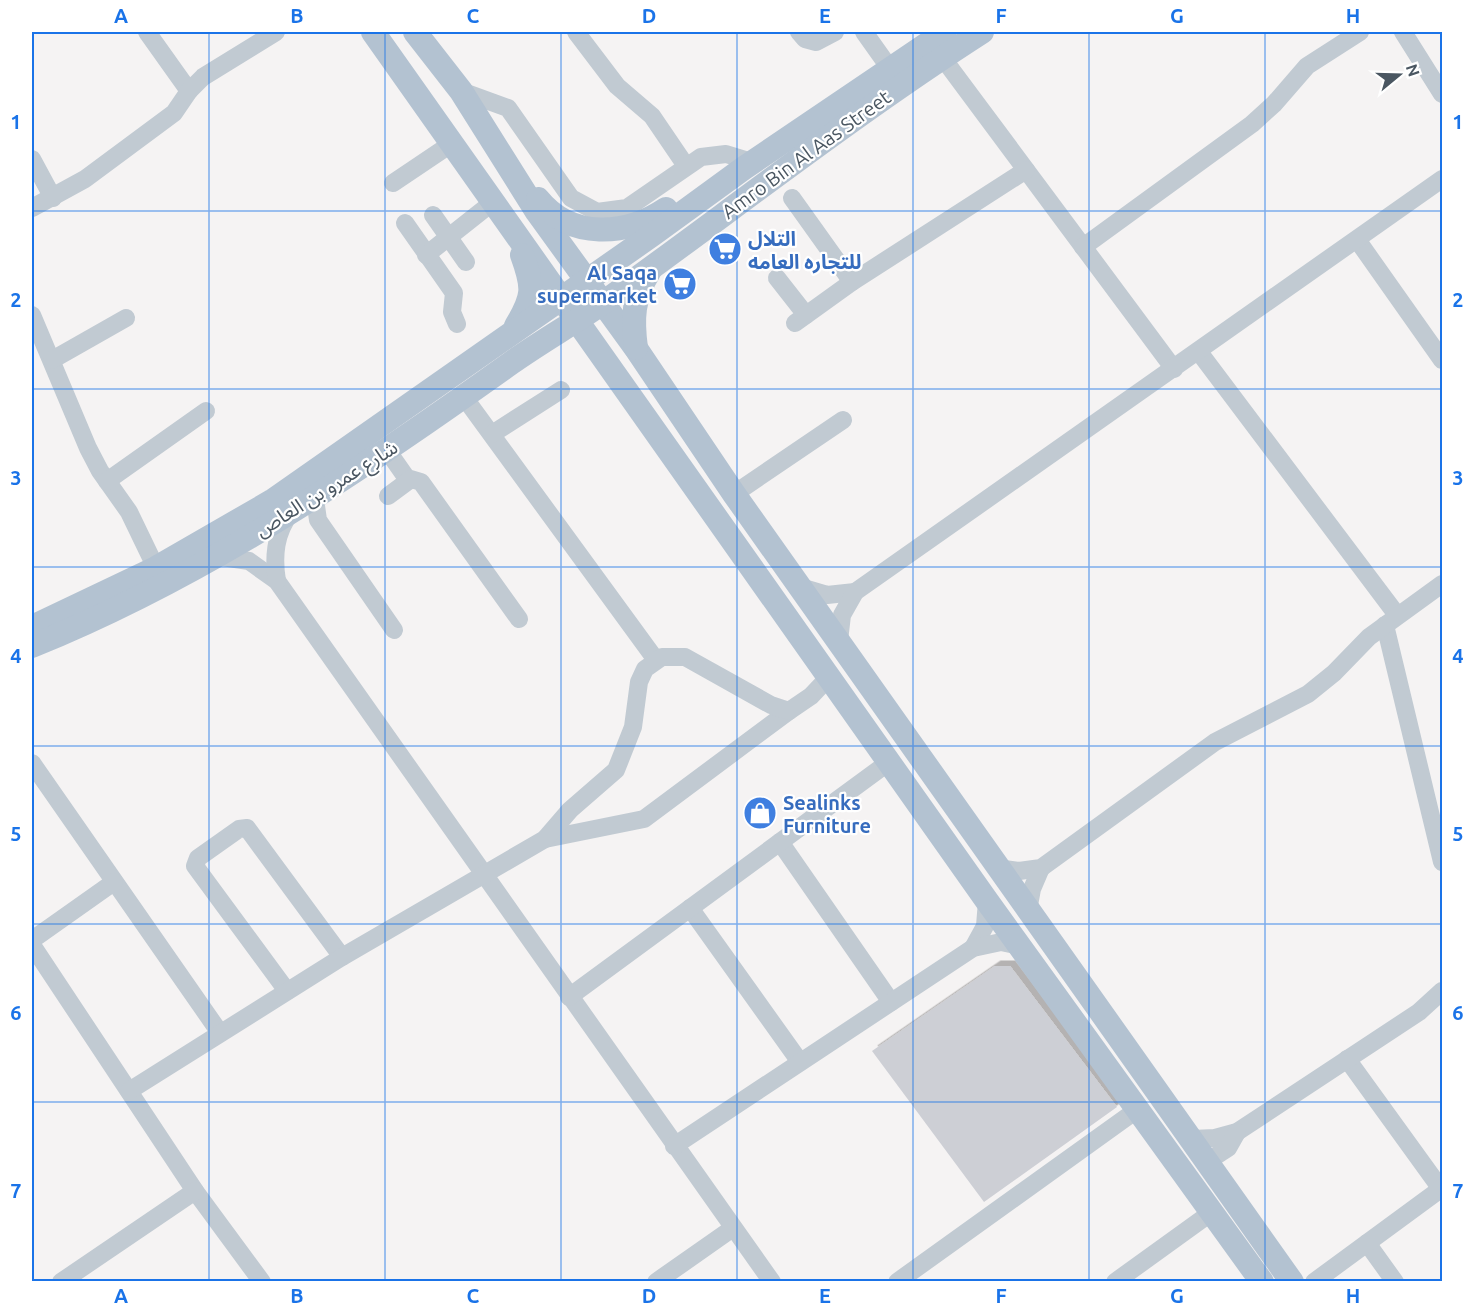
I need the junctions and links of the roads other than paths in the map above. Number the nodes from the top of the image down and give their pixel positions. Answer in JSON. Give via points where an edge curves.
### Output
{"nodes":[{"id":1,"x":147,"y":32,"type":"edge"},
{"id":2,"x":276,"y":32,"type":"edge"},
{"id":3,"x":373,"y":32,"type":"edge"},
{"id":4,"x":416,"y":32,"type":"edge"},
{"id":5,"x":576,"y":32,"type":"edge"},
{"id":6,"x":799,"y":32,"type":"edge"},
{"id":7,"x":835,"y":32,"type":"edge"},
{"id":8,"x":866,"y":32,"type":"edge"},
{"id":9,"x":945,"y":32,"type":"edge"},
{"id":10,"x":982,"y":32,"type":"edge"},
{"id":11,"x":1360,"y":32,"type":"edge"},
{"id":12,"x":1403,"y":32,"type":"edge"},
{"id":13,"x":942,"y":57,"type":"junction"},
{"id":14,"x":891,"y":70,"type":"junction"},
{"id":15,"x":189,"y":91,"type":"junction"},
{"id":16,"x":460,"y":91,"type":"junction"},
{"id":17,"x":1443,"y":94,"type":"edge"},
{"id":18,"x":480,"y":121,"type":"junction"},
{"id":19,"x":451,"y":144,"type":"junction"},
{"id":20,"x":32,"y":159,"type":"edge"},
{"id":21,"x":686,"y":166,"type":"junction"},
{"id":22,"x":744,"y":167,"type":"junction"},
{"id":23,"x":1026,"y":170,"type":"junction"},
{"id":24,"x":1443,"y":179,"type":"edge"},
{"id":25,"x":393,"y":183,"type":"dead end"},
{"id":26,"x":53,"y":198,"type":"junction"},
{"id":27,"x":792,"y":198,"type":"dead end"},
{"id":28,"x":493,"y":202,"type":"junction"},
{"id":29,"x":32,"y":208,"type":"edge"},
{"id":30,"x":433,"y":215,"type":"dead end"},
{"id":31,"x":405,"y":224,"type":"dead end"},
{"id":32,"x":509,"y":226,"type":"junction"},
{"id":33,"x":448,"y":237,"type":"junction"},
{"id":34,"x":1358,"y":240,"type":"junction"},
{"id":35,"x":1083,"y":247,"type":"junction"},
{"id":36,"x":426,"y":255,"type":"junction"},
{"id":37,"x":465,"y":262,"type":"dead end"},
{"id":38,"x":653,"y":266,"type":"junction"},
{"id":39,"x":777,"y":278,"type":"dead end"},
{"id":40,"x":586,"y":279,"type":"junction"},
{"id":41,"x":852,"y":282,"type":"junction"},
{"id":42,"x":561,"y":297,"type":"junction"},
{"id":43,"x":603,"y":303,"type":"junction"},
{"id":44,"x":32,"y":315,"type":"edge"},
{"id":45,"x":126,"y":318,"type":"dead end"},
{"id":46,"x":577,"y":321,"type":"junction"},
{"id":47,"x":457,"y":324,"type":"dead end"},
{"id":48,"x":514,"y":330,"type":"junction"},
{"id":49,"x":531,"y":349,"type":"junction"},
{"id":50,"x":637,"y":350,"type":"junction"},
{"id":51,"x":1199,"y":352,"type":"junction"},
{"id":52,"x":603,"y":358,"type":"junction"},
{"id":53,"x":52,"y":360,"type":"junction"},
{"id":54,"x":1443,"y":360,"type":"edge"},
{"id":55,"x":1174,"y":369,"type":"junction"},
{"id":56,"x":561,"y":390,"type":"dead end"},
{"id":57,"x":464,"y":397,"type":"junction"},
{"id":58,"x":206,"y":411,"type":"dead end"},
{"id":59,"x":843,"y":420,"type":"dead end"},
{"id":60,"x":492,"y":434,"type":"junction"},
{"id":61,"x":387,"y":450,"type":"junction"},
{"id":62,"x":408,"y":480,"type":"junction"},
{"id":63,"x":106,"y":481,"type":"junction"},
{"id":64,"x":734,"y":494,"type":"junction"},
{"id":65,"x":388,"y":496,"type":"dead end"},
{"id":66,"x":315,"y":499,"type":"junction"},
{"id":67,"x":292,"y":512,"type":"junction"},
{"id":68,"x":215,"y":556,"type":"junction"},
{"id":69,"x":156,"y":568,"type":"junction"},
{"id":70,"x":276,"y":581,"type":"junction"},
{"id":71,"x":1443,"y":584,"type":"edge"},
{"id":72,"x":800,"y":587,"type":"junction"},
{"id":73,"x":855,"y":592,"type":"junction"},
{"id":74,"x":519,"y":619,"type":"dead end"},
{"id":75,"x":1391,"y":620,"type":"junction"},
{"id":76,"x":32,"y":627,"type":"edge"},
{"id":77,"x":394,"y":630,"type":"dead end"},
{"id":78,"x":839,"y":641,"type":"junction"},
{"id":79,"x":32,"y":646,"type":"edge"},
{"id":80,"x":656,"y":660,"type":"junction"},
{"id":81,"x":829,"y":677,"type":"junction"},
{"id":82,"x":789,"y":711,"type":"junction"},
{"id":83,"x":889,"y":762,"type":"junction"},
{"id":84,"x":32,"y":764,"type":"edge"},
{"id":85,"x":545,"y":839,"type":"junction"},
{"id":86,"x":780,"y":842,"type":"junction"},
{"id":87,"x":1443,"y":862,"type":"edge"},
{"id":88,"x":997,"y":868,"type":"junction"},
{"id":89,"x":1041,"y":868,"type":"junction"},
{"id":90,"x":482,"y":874,"type":"junction"},
{"id":91,"x":114,"y":882,"type":"junction"},
{"id":92,"x":987,"y":901,"type":"junction"},
{"id":93,"x":690,"y":908,"type":"junction"},
{"id":94,"x":1028,"y":911,"type":"junction"},
{"id":95,"x":32,"y":940,"type":"edge"},
{"id":96,"x":32,"y":945,"type":"edge"},
{"id":97,"x":1020,"y":946,"type":"junction"},
{"id":98,"x":973,"y":948,"type":"junction"},
{"id":99,"x":342,"y":957,"type":"junction"},
{"id":100,"x":287,"y":991,"type":"junction"},
{"id":101,"x":1443,"y":992,"type":"edge"},
{"id":102,"x":568,"y":997,"type":"junction"},
{"id":103,"x":891,"y":1002,"type":"junction"},
{"id":104,"x":220,"y":1033,"type":"junction"},
{"id":105,"x":1347,"y":1059,"type":"junction"},
{"id":106,"x":800,"y":1062,"type":"junction"},
{"id":107,"x":129,"y":1091,"type":"junction"},
{"id":108,"x":1138,"y":1109,"type":"junction"},
{"id":109,"x":1237,"y":1132,"type":"junction"},
{"id":110,"x":1192,"y":1139,"type":"junction"},
{"id":111,"x":674,"y":1146,"type":"junction"},
{"id":112,"x":1208,"y":1161,"type":"junction"},
{"id":113,"x":195,"y":1191,"type":"junction"},
{"id":114,"x":1440,"y":1195,"type":"edge"},
{"id":115,"x":1212,"y":1212,"type":"junction"},
{"id":116,"x":733,"y":1228,"type":"junction"},
{"id":117,"x":1367,"y":1243,"type":"junction"},
{"id":118,"x":61,"y":1281,"type":"edge"},
{"id":119,"x":262,"y":1281,"type":"edge"},
{"id":120,"x":656,"y":1281,"type":"edge"},
{"id":121,"x":772,"y":1281,"type":"edge"},
{"id":122,"x":897,"y":1281,"type":"edge"},
{"id":123,"x":1115,"y":1281,"type":"edge"},
{"id":124,"x":1262,"y":1281,"type":"edge"},
{"id":125,"x":1283,"y":1281,"type":"edge"},
{"id":126,"x":1292,"y":1281,"type":"edge"},
{"id":127,"x":1314,"y":1281,"type":"edge"},
{"id":128,"x":1395,"y":1281,"type":"edge"}],
"edges":[{"from":1,"to":15,"type":"street"},
{"from":2,"to":15,"type":"street","via":[[203,77]]},
{"from":3,"to":19,"type":"main road"},
{"from":4,"to":16,"type":"main road"},
{"from":5,"to":21,"type":"street","via":[[617,86],[652,116]]},
{"from":6,"to":7,"type":"street","via":[[816,42]]},
{"from":8,"to":14,"type":"street"},
{"from":9,"to":14,"type":"main road","name":"Amro Bin Al Aas Street"},
{"from":10,"to":13,"type":"main road","name":"Amro Bin Al Aas Street"},
{"from":11,"to":35,"type":"street","via":[[1307,66],[1252,124]]},
{"from":12,"to":17,"type":"street"},
{"from":13,"to":23,"type":"street"},
{"from":13,"to":38,"type":"main road","name":"Amro Bin Al Aas Street"},
{"from":14,"to":22,"type":"main road","name":"Amro Bin Al Aas Street"},
{"from":15,"to":26,"type":"street","via":[[165,121]]},
{"from":16,"to":18,"type":"main road"},
{"from":16,"to":21,"type":"street","via":[[508,108],[564,190],[588,209],[607,213],[627,208]]},
{"from":18,"to":22,"type":"main road","via":[[492,132],[542,204],[565,220],[591,229],[619,230],[645,222],[700,187]]},
{"from":18,"to":40,"type":"main road"},
{"from":19,"to":25,"type":"street"},
{"from":19,"to":28,"type":"main road"},
{"from":20,"to":26,"type":"street"},
{"from":21,"to":22,"type":"street","via":[[701,157],[718,154]]},
{"from":22,"to":40,"type":"main road","name":"Amro Bin Al Aas Street"},
{"from":23,"to":35,"type":"street"},
{"from":23,"to":41,"type":"street"},
{"from":24,"to":34,"type":"street"},
{"from":26,"to":29,"type":"street"},
{"from":27,"to":41,"type":"street"},
{"from":28,"to":32,"type":"main road"},
{"from":28,"to":33,"type":"street"},
{"from":30,"to":33,"type":"street"},
{"from":31,"to":36,"type":"street"},
{"from":32,"to":42,"type":"main road"},
{"from":32,"to":48,"type":"main road","via":[[532,289]]},
{"from":33,"to":36,"type":"street"},
{"from":33,"to":37,"type":"street"},
{"from":34,"to":51,"type":"street"},
{"from":34,"to":54,"type":"street"},
{"from":35,"to":55,"type":"street"},
{"from":36,"to":47,"type":"street","via":[[454,293],[452,312]]},
{"from":38,"to":43,"type":"main road","name":"Amro Bin Al Aas Street"},
{"from":38,"to":50,"type":"main road","via":[[635,299],[633,326]]},
{"from":39,"to":41,"type":"street","via":[[800,319]]},
{"from":40,"to":42,"type":"main road","name":"شارع عمرو بن العاص"},
{"from":40,"to":43,"type":"main road"},
{"from":42,"to":46,"type":"main road"},
{"from":42,"to":48,"type":"main road","name":"شارع عمرو بن العاص"},
{"from":43,"to":46,"type":"main road","name":"شارع عمرو بن العاص"},
{"from":43,"to":50,"type":"main road"},
{"from":44,"to":53,"type":"street"},
{"from":45,"to":53,"type":"street"},
{"from":46,"to":49,"type":"main road","name":"شارع عمرو بن العاص"},
{"from":46,"to":52,"type":"main road"},
{"from":48,"to":69,"type":"main road","name":"شارع عمرو بن العاص","via":[[296,485]]},
{"from":49,"to":52,"type":"main road","via":[[570,343]]},
{"from":49,"to":57,"type":"main road","name":"شارع عمرو بن العاص"},
{"from":50,"to":64,"type":"main road"},
{"from":51,"to":55,"type":"street"},
{"from":51,"to":75,"type":"street"},
{"from":52,"to":81,"type":"main road"},
{"from":53,"to":63,"type":"street"},
{"from":55,"to":73,"type":"street"},
{"from":56,"to":60,"type":"street"},
{"from":57,"to":60,"type":"street"},
{"from":57,"to":61,"type":"main road","name":"شارع عمرو بن العاص"},
{"from":58,"to":63,"type":"street"},
{"from":59,"to":64,"type":"street"},
{"from":60,"to":80,"type":"street"},
{"from":61,"to":62,"type":"street"},
{"from":61,"to":66,"type":"main road","name":"شارع عمرو بن العاص"},
{"from":62,"to":65,"type":"street"},
{"from":62,"to":74,"type":"street","via":[[421,482]]},
{"from":63,"to":69,"type":"street","via":[[129,512]]},
{"from":64,"to":72,"type":"main road"},
{"from":66,"to":67,"type":"main road","name":"شارع عمرو بن العاص"},
{"from":66,"to":77,"type":"street","via":[[318,520]]},
{"from":67,"to":68,"type":"main road","name":"شارع عمرو بن العاص"},
{"from":67,"to":70,"type":"street","via":[[278,536]]},
{"from":68,"to":70,"type":"street","via":[[249,561]]},
{"from":68,"to":79,"type":"main road","name":"شارع عمرو بن العاص","via":[[140,597]]},
{"from":69,"to":76,"type":"main road","name":"شارع عمرو بن العاص"},
{"from":70,"to":90,"type":"street"},
{"from":71,"to":75,"type":"street"},
{"from":72,"to":73,"type":"street","via":[[827,595]]},
{"from":72,"to":78,"type":"main road"},
{"from":73,"to":78,"type":"street","via":[[842,615]]},
{"from":75,"to":87,"type":"street"},
{"from":75,"to":89,"type":"street","via":[[1315,689],[1215,742]]},
{"from":78,"to":88,"type":"main road"},
{"from":80,"to":82,"type":"street","via":[[670,655],[685,657]]},
{"from":80,"to":85,"type":"street","via":[[641,675],[633,727],[616,770],[570,810]]},
{"from":81,"to":82,"type":"street"},
{"from":81,"to":83,"type":"main road"},
{"from":82,"to":85,"type":"street","via":[[644,819]]},
{"from":83,"to":86,"type":"street"},
{"from":83,"to":92,"type":"main road"},
{"from":84,"to":91,"type":"street"},
{"from":85,"to":90,"type":"street"},
{"from":86,"to":93,"type":"street"},
{"from":86,"to":103,"type":"street"},
{"from":88,"to":89,"type":"street"},
{"from":88,"to":94,"type":"main road"},
{"from":89,"to":94,"type":"street"},
{"from":90,"to":99,"type":"street"},
{"from":90,"to":102,"type":"street"},
{"from":91,"to":95,"type":"street"},
{"from":91,"to":104,"type":"street"},
{"from":92,"to":97,"type":"main road"},
{"from":92,"to":98,"type":"street","via":[[985,926]]},
{"from":93,"to":102,"type":"street"},
{"from":93,"to":106,"type":"street"},
{"from":94,"to":110,"type":"main road"},
{"from":96,"to":107,"type":"street"},
{"from":97,"to":98,"type":"street","via":[[1001,942]]},
{"from":97,"to":108,"type":"main road"},
{"from":98,"to":103,"type":"street"},
{"from":99,"to":100,"type":"street"},
{"from":99,"to":100,"type":"street","via":[[247,828],[239,828],[198,858],[195,867]]},
{"from":100,"to":104,"type":"street"},
{"from":101,"to":105,"type":"street"},
{"from":102,"to":111,"type":"street"},
{"from":103,"to":106,"type":"street"},
{"from":104,"to":107,"type":"street"},
{"from":105,"to":109,"type":"street"},
{"from":105,"to":114,"type":"street"},
{"from":106,"to":111,"type":"street"},
{"from":107,"to":113,"type":"street"},
{"from":108,"to":112,"type":"main road","via":[[1154,1117],[1188,1156]]},
{"from":108,"to":115,"type":"main road"},
{"from":108,"to":122,"type":"street"},
{"from":109,"to":110,"type":"street"},
{"from":109,"to":112,"type":"street","via":[[1228,1148]]},
{"from":110,"to":112,"type":"main road"},
{"from":111,"to":116,"type":"street"},
{"from":112,"to":126,"type":"main road"},
{"from":113,"to":118,"type":"street"},
{"from":113,"to":119,"type":"street"},
{"from":114,"to":117,"type":"street"},
{"from":115,"to":123,"type":"street"},
{"from":115,"to":124,"type":"main road"},
{"from":115,"to":125,"type":"main road","via":[[1234,1217]]},
{"from":116,"to":120,"type":"street"},
{"from":116,"to":121,"type":"street"},
{"from":117,"to":127,"type":"street"},
{"from":117,"to":128,"type":"street"}]}
